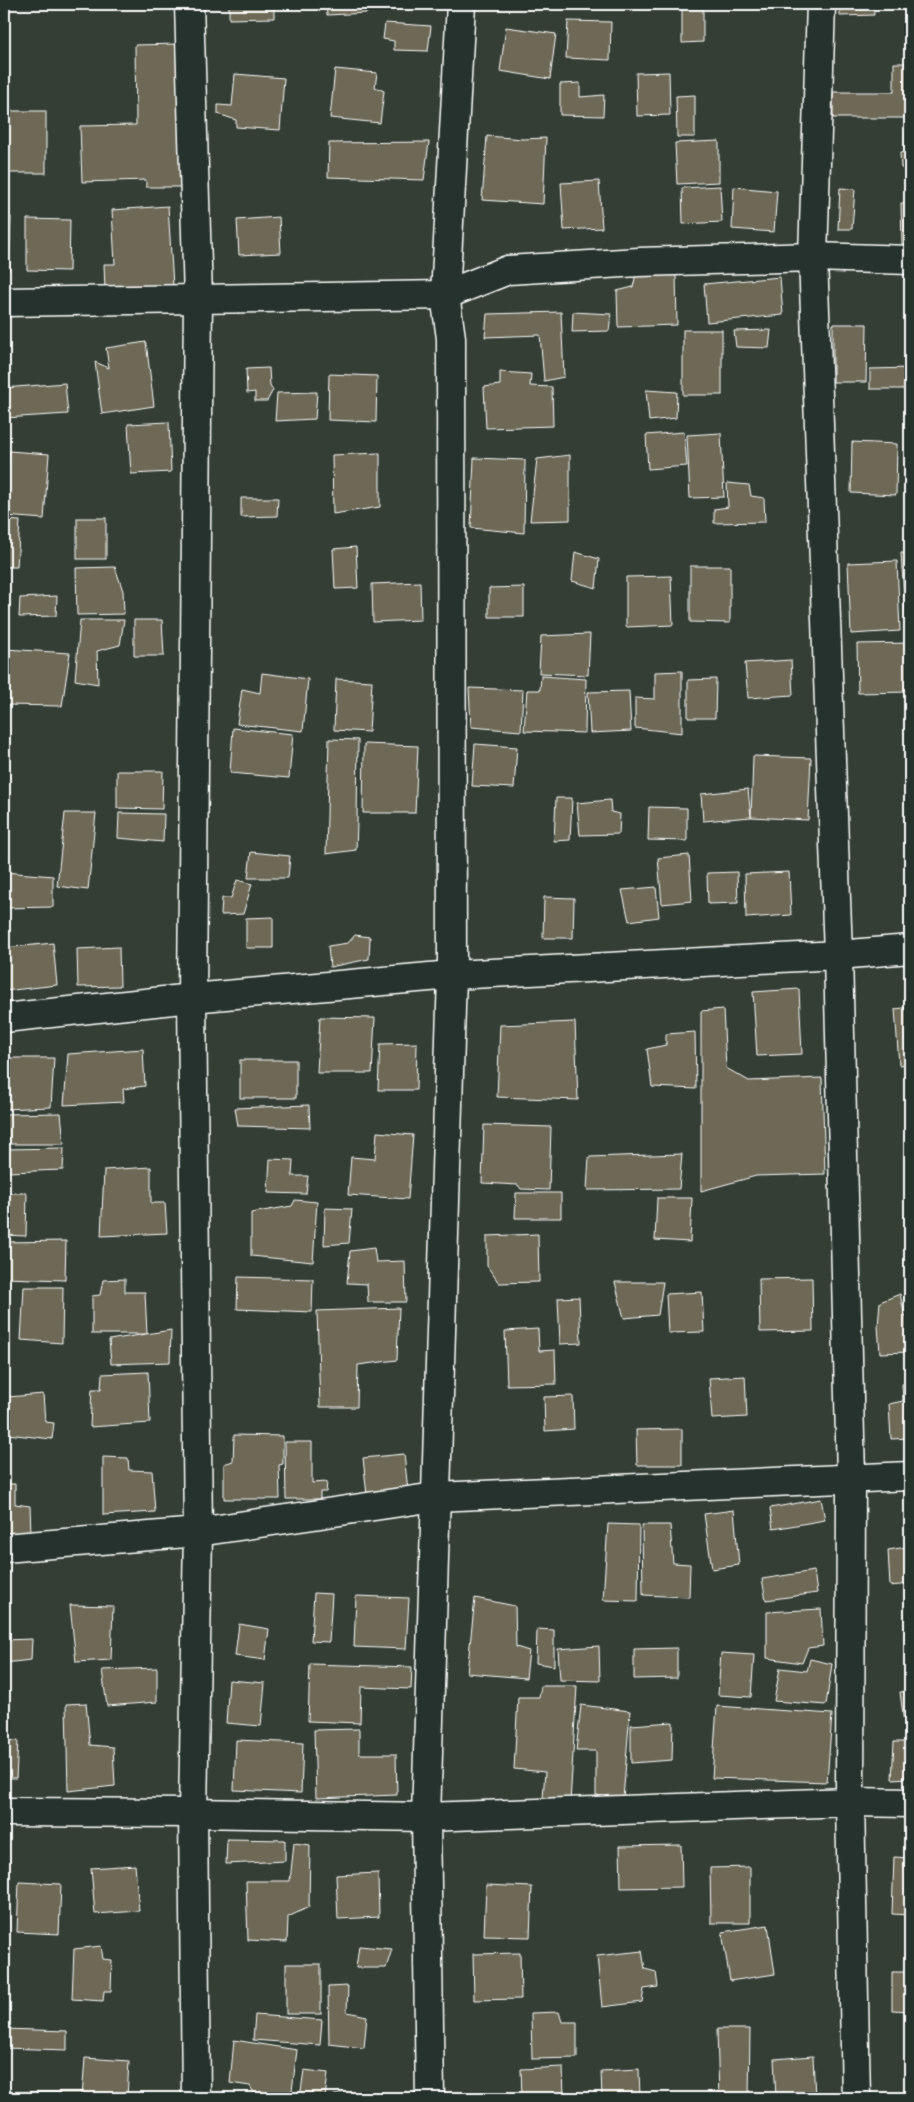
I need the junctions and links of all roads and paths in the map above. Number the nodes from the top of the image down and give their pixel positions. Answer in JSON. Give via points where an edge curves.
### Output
{"nodes":[{"id":1,"x":189,"y":4,"type":"edge"},
{"id":2,"x":461,"y":4,"type":"edge"},
{"id":3,"x":821,"y":4,"type":"edge"},
{"id":4,"x":813,"y":257,"type":"junction"},
{"id":5,"x":910,"y":260,"type":"edge"},
{"id":6,"x":445,"y":296,"type":"junction"},
{"id":7,"x":198,"y":298,"type":"junction"},
{"id":8,"x":4,"y":302,"type":"edge"},
{"id":9,"x":910,"y":950,"type":"edge"},
{"id":10,"x":838,"y":956,"type":"junction"},
{"id":11,"x":452,"y":975,"type":"junction"},
{"id":12,"x":192,"y":998,"type":"junction"},
{"id":13,"x":4,"y":1018,"type":"edge"},
{"id":14,"x":910,"y":1476,"type":"edge"},
{"id":15,"x":851,"y":1478,"type":"junction"},
{"id":16,"x":435,"y":1497,"type":"junction"},
{"id":17,"x":198,"y":1532,"type":"junction"},
{"id":18,"x":4,"y":1548,"type":"edge"},
{"id":19,"x":850,"y":1802,"type":"junction"},
{"id":20,"x":910,"y":1803,"type":"edge"},
{"id":21,"x":4,"y":1812,"type":"edge"},
{"id":22,"x":192,"y":1813,"type":"junction"},
{"id":23,"x":426,"y":1817,"type":"junction"},
{"id":24,"x":196,"y":2098,"type":"edge"},
{"id":25,"x":430,"y":2098,"type":"edge"},
{"id":26,"x":856,"y":2098,"type":"edge"}],
"edges":[{"from":1,"to":7,"type":"street"},
{"from":2,"to":6,"type":"street"},
{"from":3,"to":4,"type":"street"},
{"from":4,"to":5,"type":"street"},
{"from":4,"to":6,"type":"street","via":[[508,270]]},
{"from":4,"to":10,"type":"street"},
{"from":6,"to":7,"type":"street"},
{"from":6,"to":11,"type":"street","via":[[451,348]]},
{"from":7,"to":8,"type":"street"},
{"from":7,"to":12,"type":"street"},
{"from":9,"to":10,"type":"street"},
{"from":10,"to":11,"type":"street"},
{"from":10,"to":15,"type":"street"},
{"from":11,"to":12,"type":"street"},
{"from":11,"to":16,"type":"street"},
{"from":12,"to":13,"type":"street"},
{"from":12,"to":17,"type":"street"},
{"from":14,"to":15,"type":"street"},
{"from":15,"to":16,"type":"street"},
{"from":15,"to":19,"type":"street"},
{"from":16,"to":17,"type":"street"},
{"from":16,"to":23,"type":"street"},
{"from":17,"to":18,"type":"street"},
{"from":17,"to":22,"type":"street"},
{"from":19,"to":20,"type":"street"},
{"from":19,"to":23,"type":"street"},
{"from":19,"to":26,"type":"street"},
{"from":21,"to":22,"type":"street"},
{"from":22,"to":23,"type":"street"},
{"from":22,"to":24,"type":"street"},
{"from":23,"to":25,"type":"street"}]}
